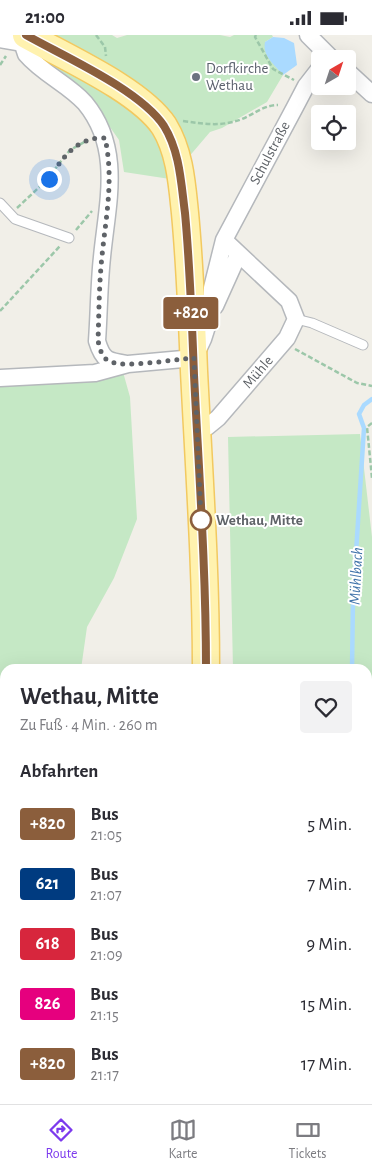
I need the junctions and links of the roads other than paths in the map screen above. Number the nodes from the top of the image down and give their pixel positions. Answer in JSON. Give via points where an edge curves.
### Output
{"nodes":[{"id":1,"x":25,"y":35,"type":"edge"},
{"id":2,"x":308,"y":35,"type":"edge"},
{"id":3,"x":0,"y":39,"type":"edge"},
{"id":4,"x":320,"y":50,"type":"edge"},
{"id":5,"x":356,"y":79,"type":"edge"},
{"id":6,"x":311,"y":80,"type":"edge"},
{"id":7,"x":372,"y":94,"type":"edge"},
{"id":8,"x":0,"y":203,"type":"edge"},
{"id":9,"x":69,"y":237,"type":"road end"},
{"id":10,"x":224,"y":240,"type":"junction"},
{"id":11,"x":238,"y":255,"type":"junction"},
{"id":12,"x":210,"y":317,"type":"junction"},
{"id":13,"x":296,"y":319,"type":"junction"},
{"id":14,"x":363,"y":345,"type":"dead end"},
{"id":15,"x":194,"y":358,"type":"junction"},
{"id":16,"x":128,"y":364,"type":"junction"},
{"id":17,"x":0,"y":378,"type":"edge"},
{"id":18,"x":197,"y":430,"type":"junction"},
{"id":19,"x":206,"y":664,"type":"edge"}],
"edges":[{"from":1,"to":3,"type":"street","via":[[16,41]]},
{"from":1,"to":15,"type":"main road","via":[[116,85],[150,111],[170,137],[181,179],[188,241]]},
{"from":1,"to":16,"type":"street","via":[[26,54],[85,103],[105,138],[110,159],[110,188],[101,259],[98,341],[101,354],[109,361]]},
{"from":2,"to":4,"type":"street"},
{"from":5,"to":7,"type":"street"},
{"from":6,"to":10,"type":"street","name":"Schulstraße"},
{"from":8,"to":9,"type":"lane","via":[[16,219]]},
{"from":10,"to":11,"type":"street"},
{"from":10,"to":12,"type":"street","name":"Schulstraße","via":[[212,288]]},
{"from":11,"to":12,"type":"street"},
{"from":11,"to":13,"type":"street","via":[[289,301]]},
{"from":12,"to":15,"type":"street","name":"Schulstraße"},
{"from":13,"to":14,"type":"lane"},
{"from":13,"to":18,"type":"street","name":"Mühle","via":[[287,338],[218,418]]},
{"from":15,"to":16,"type":"street"},
{"from":15,"to":18,"type":"main road"},
{"from":16,"to":17,"type":"street","via":[[95,373]]},
{"from":18,"to":19,"type":"main road"}]}
